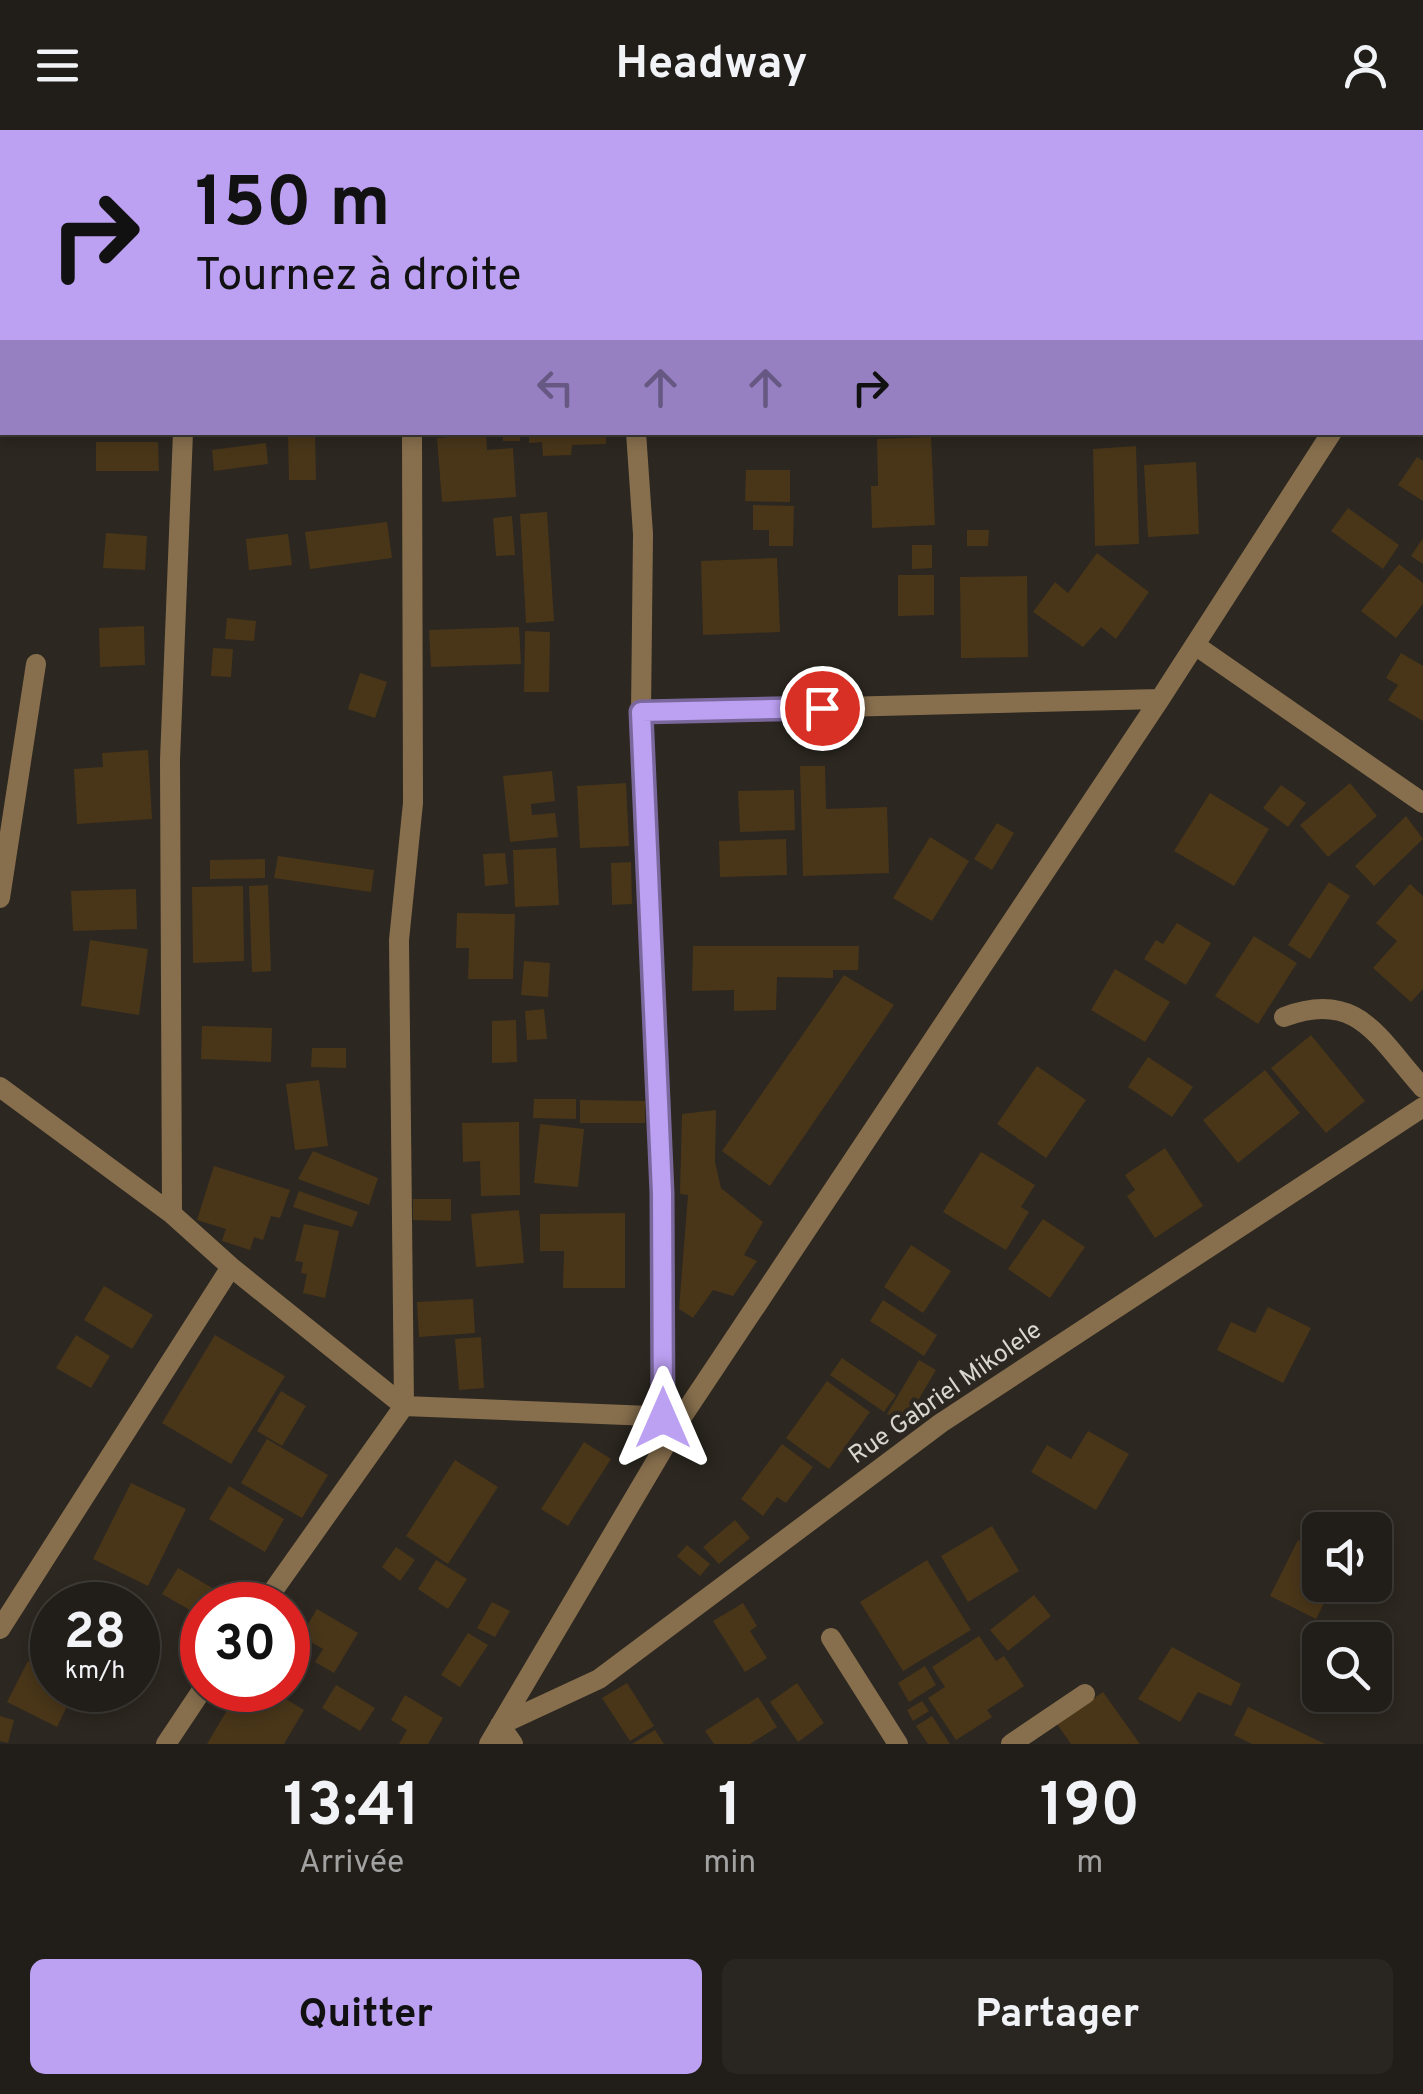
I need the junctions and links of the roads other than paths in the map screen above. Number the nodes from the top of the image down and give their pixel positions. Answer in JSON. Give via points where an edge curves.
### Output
{"nodes":[{"id":1,"x":183,"y":435,"type":"edge"},
{"id":2,"x":412,"y":435,"type":"edge"},
{"id":3,"x":636,"y":435,"type":"edge"},
{"id":4,"x":1330,"y":435,"type":"edge"},
{"id":5,"x":1195,"y":645,"type":"junction"},
{"id":6,"x":36,"y":664,"type":"dead end"},
{"id":7,"x":1160,"y":700,"type":"junction"},
{"id":8,"x":641,"y":712,"type":"junction"},
{"id":9,"x":1423,"y":803,"type":"edge"},
{"id":10,"x":0,"y":898,"type":"edge"},
{"id":11,"x":1284,"y":1017,"type":"dead end"},
{"id":12,"x":0,"y":1086,"type":"edge"},
{"id":13,"x":1423,"y":1088,"type":"edge"},
{"id":14,"x":1423,"y":1106,"type":"edge"},
{"id":15,"x":172,"y":1214,"type":"junction"},
{"id":16,"x":231,"y":1267,"type":"junction"},
{"id":17,"x":404,"y":1406,"type":"junction"},
{"id":18,"x":672,"y":1417,"type":"junction"},
{"id":19,"x":279,"y":1582,"type":"edge"},
{"id":20,"x":0,"y":1629,"type":"edge"},
{"id":21,"x":831,"y":1638,"type":"dead end"},
{"id":22,"x":1085,"y":1694,"type":"dead end"},
{"id":23,"x":187,"y":1712,"type":"edge"},
{"id":24,"x":500,"y":1724,"type":"junction"},
{"id":25,"x":166,"y":1744,"type":"edge"},
{"id":26,"x":489,"y":1744,"type":"edge"},
{"id":27,"x":513,"y":1744,"type":"edge"},
{"id":28,"x":898,"y":1744,"type":"edge"},
{"id":29,"x":1011,"y":1744,"type":"edge"}],
"edges":[{"from":1,"to":15,"type":"street","via":[[170,760]]},
{"from":2,"to":17,"type":"street","via":[[413,803],[398,940]]},
{"from":3,"to":8,"type":"street","via":[[643,534]]},
{"from":4,"to":5,"type":"street"},
{"from":5,"to":7,"type":"street"},
{"from":5,"to":9,"type":"street"},
{"from":6,"to":10,"type":"street"},
{"from":7,"to":8,"type":"street"},
{"from":7,"to":18,"type":"street"},
{"from":8,"to":18,"type":"street"},
{"from":11,"to":13,"type":"street","via":[[1311,1007],[1342,1008],[1368,1026]]},
{"from":12,"to":15,"type":"street"},
{"from":14,"to":24,"type":"street","name":"Rue Gabriel Mikolele","via":[[941,1423],[599,1679]]},
{"from":15,"to":16,"type":"street"},
{"from":16,"to":17,"type":"street"},
{"from":16,"to":20,"type":"street"},
{"from":17,"to":18,"type":"street"},
{"from":17,"to":19,"type":"street"},
{"from":18,"to":24,"type":"street"},
{"from":21,"to":28,"type":"street"},
{"from":22,"to":29,"type":"street"},
{"from":23,"to":25,"type":"street"},
{"from":24,"to":26,"type":"street"},
{"from":24,"to":27,"type":"street"}]}
